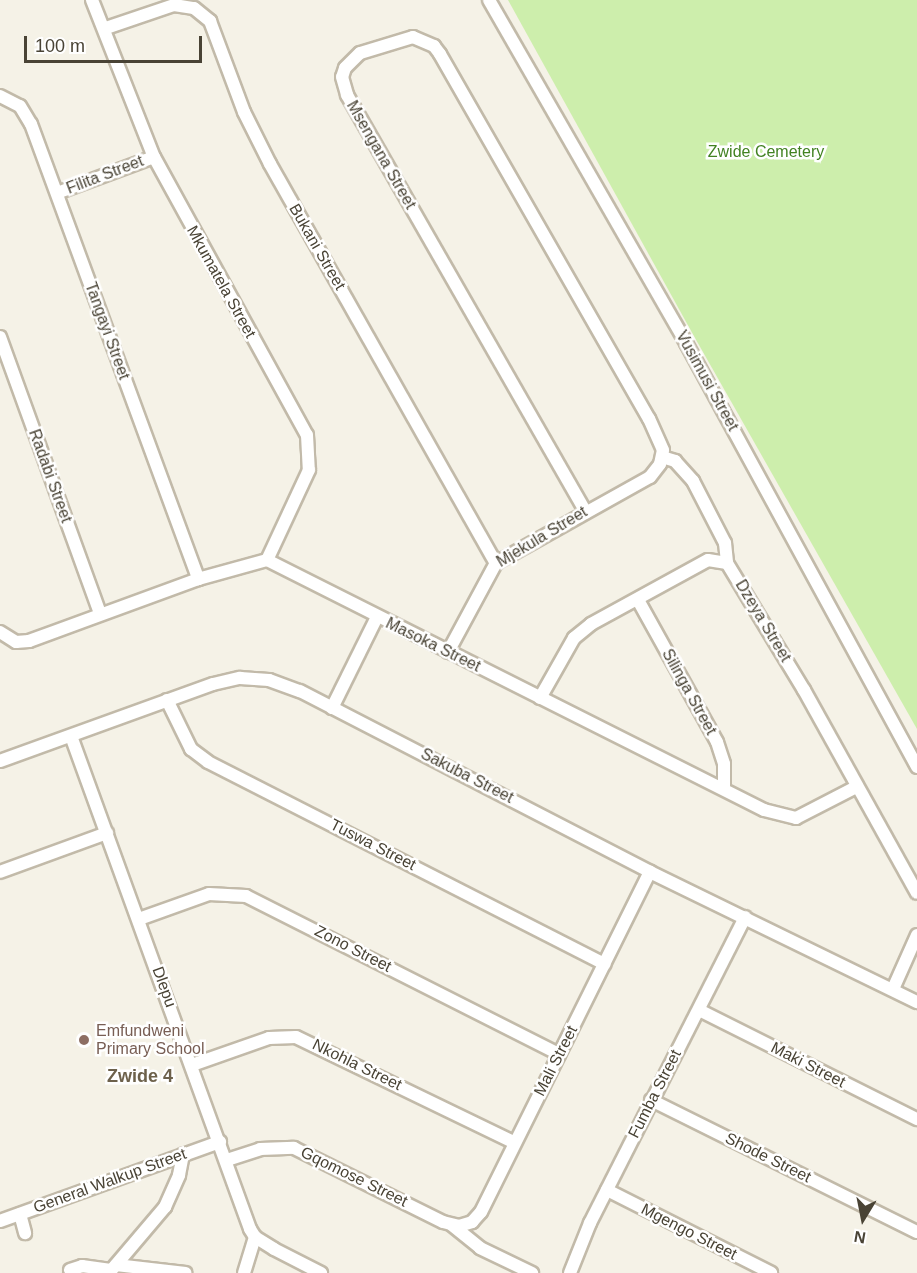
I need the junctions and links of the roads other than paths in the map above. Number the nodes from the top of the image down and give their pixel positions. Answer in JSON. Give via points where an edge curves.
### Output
{"nodes":[{"id":1,"x":92,"y":0,"type":"edge"},
{"id":2,"x":489,"y":0,"type":"edge"},
{"id":3,"x":106,"y":28,"type":"junction"},
{"id":4,"x":0,"y":96,"type":"edge"},
{"id":5,"x":154,"y":157,"type":"junction"},
{"id":6,"x":57,"y":194,"type":"junction"},
{"id":7,"x":0,"y":337,"type":"edge"},
{"id":8,"x":662,"y":454,"type":"junction"},
{"id":9,"x":585,"y":511,"type":"junction"},
{"id":10,"x":267,"y":560,"type":"junction"},
{"id":11,"x":496,"y":562,"type":"junction"},
{"id":12,"x":727,"y":563,"type":"junction"},
{"id":13,"x":198,"y":579,"type":"junction"},
{"id":14,"x":638,"y":600,"type":"junction"},
{"id":15,"x":100,"y":614,"type":"junction"},
{"id":16,"x":376,"y":617,"type":"junction"},
{"id":17,"x":0,"y":632,"type":"edge"},
{"id":18,"x":448,"y":652,"type":"junction"},
{"id":19,"x":540,"y":698,"type":"junction"},
{"id":20,"x":167,"y":700,"type":"junction"},
{"id":21,"x":332,"y":708,"type":"junction"},
{"id":22,"x":72,"y":736,"type":"junction"},
{"id":23,"x":0,"y":761,"type":"edge"},
{"id":24,"x":917,"y":767,"type":"edge"},
{"id":25,"x":856,"y":787,"type":"junction"},
{"id":26,"x":723,"y":789,"type":"junction"},
{"id":27,"x":107,"y":833,"type":"junction"},
{"id":28,"x":0,"y":872,"type":"edge"},
{"id":29,"x":650,"y":872,"type":"junction"},
{"id":30,"x":917,"y":893,"type":"edge"},
{"id":31,"x":745,"y":917,"type":"junction"},
{"id":32,"x":139,"y":919,"type":"junction"},
{"id":33,"x":917,"y":935,"type":"edge"},
{"id":34,"x":605,"y":964,"type":"junction"},
{"id":35,"x":893,"y":989,"type":"junction"},
{"id":36,"x":917,"y":1002,"type":"edge"},
{"id":37,"x":699,"y":1010,"type":"junction"},
{"id":38,"x":559,"y":1054,"type":"junction"},
{"id":39,"x":192,"y":1065,"type":"junction"},
{"id":40,"x":651,"y":1100,"type":"junction"},
{"id":41,"x":917,"y":1119,"type":"edge"},
{"id":42,"x":220,"y":1142,"type":"junction"},
{"id":43,"x":515,"y":1143,"type":"junction"},
{"id":44,"x":183,"y":1154,"type":"junction"},
{"id":45,"x":227,"y":1160,"type":"junction"},
{"id":46,"x":607,"y":1191,"type":"junction"},
{"id":47,"x":20,"y":1214,"type":"junction"},
{"id":48,"x":0,"y":1221,"type":"edge"},
{"id":49,"x":448,"y":1223,"type":"junction"},
{"id":50,"x":917,"y":1232,"type":"edge"},
{"id":51,"x":25,"y":1233,"type":"dead end"},
{"id":52,"x":255,"y":1238,"type":"junction"},
{"id":53,"x":70,"y":1270,"type":"dead end"},
{"id":54,"x":112,"y":1270,"type":"edge"},
{"id":55,"x":186,"y":1273,"type":"edge"},
{"id":56,"x":244,"y":1273,"type":"edge"},
{"id":57,"x":321,"y":1273,"type":"edge"},
{"id":58,"x":532,"y":1273,"type":"edge"},
{"id":59,"x":570,"y":1273,"type":"edge"},
{"id":60,"x":771,"y":1273,"type":"edge"}],
"edges":[{"from":1,"to":3,"type":"street","name":"Mkumatela Street"},
{"from":2,"to":24,"type":"street","name":"Vusimusi Street","via":[[687,343]]},
{"from":3,"to":5,"type":"street","name":"Mkumatela Street"},
{"from":3,"to":11,"type":"street","name":"Bukani Street","via":[[174,5],[194,8],[210,21],[244,112],[270,164]]},
{"from":4,"to":6,"type":"street","name":"Tangayi Street","via":[[12,99],[25,113]]},
{"from":5,"to":6,"type":"street","name":"Filita Street"},
{"from":5,"to":10,"type":"street","name":"Mkumatela Street","via":[[307,435],[309,470]]},
{"from":6,"to":13,"type":"street","name":"Tangayi Street"},
{"from":7,"to":15,"type":"street","name":"Radabi Street"},
{"from":8,"to":9,"type":"street","name":"Mjekula Street","via":[[650,477]]},
{"from":8,"to":9,"type":"street","name":"Msengana Street","via":[[650,419],[434,46],[413,38],[400,39],[350,59],[342,77],[347,95]]},
{"from":8,"to":12,"type":"street","via":[[675,461],[693,481],[725,543]]},
{"from":9,"to":11,"type":"street","name":"Mjekula Street"},
{"from":10,"to":13,"type":"street"},
{"from":10,"to":16,"type":"street","name":"Masoka Street"},
{"from":11,"to":18,"type":"street","name":"Mjekula Street"},
{"from":12,"to":14,"type":"street","name":"Dzeya Street","via":[[708,560]]},
{"from":12,"to":25,"type":"street","name":"Dzeya Street","via":[[804,690]]},
{"from":13,"to":15,"type":"street"},
{"from":14,"to":19,"type":"street","name":"Dzeya Street","via":[[591,624],[574,638]]},
{"from":14,"to":26,"type":"street","name":"Silinga Street","via":[[717,742],[724,764]]},
{"from":15,"to":17,"type":"street","via":[[22,642]]},
{"from":16,"to":18,"type":"street","name":"Masoka Street"},
{"from":16,"to":21,"type":"street"},
{"from":18,"to":19,"type":"street","name":"Masoka Street"},
{"from":19,"to":26,"type":"street","name":"Masoka Street"},
{"from":20,"to":21,"type":"street","name":"Sakuba Street","via":[[224,681],[252,678],[281,683]]},
{"from":20,"to":22,"type":"street","name":"Sakuba Street"},
{"from":20,"to":34,"type":"street","name":"Tuswa Street","via":[[191,749],[208,762]]},
{"from":21,"to":29,"type":"street","name":"Sakuba Street"},
{"from":22,"to":23,"type":"street","name":"Sakuba Street"},
{"from":22,"to":27,"type":"street","name":"Dlepu"},
{"from":25,"to":26,"type":"street","name":"Masoka Street","via":[[796,818],[764,810]]},
{"from":25,"to":30,"type":"street","name":"Dzeya Street"},
{"from":27,"to":28,"type":"street"},
{"from":27,"to":32,"type":"street","name":"Dlepu"},
{"from":29,"to":31,"type":"street","name":"Sakuba Street"},
{"from":29,"to":34,"type":"street","name":"Mali Street"},
{"from":31,"to":35,"type":"street","name":"Sakuba Street"},
{"from":31,"to":37,"type":"street","name":"Fumba Street"},
{"from":32,"to":38,"type":"street","name":"Zono Street","via":[[209,894],[246,896]]},
{"from":32,"to":39,"type":"street","name":"Dlepu"},
{"from":33,"to":35,"type":"street"},
{"from":34,"to":38,"type":"street","name":"Mali Street"},
{"from":35,"to":36,"type":"street","name":"Sakuba Street"},
{"from":37,"to":40,"type":"street","name":"Fumba Street"},
{"from":37,"to":41,"type":"street","name":"Maki Street"},
{"from":38,"to":43,"type":"street","name":"Mali Street"},
{"from":39,"to":42,"type":"street","name":"Dlepu"},
{"from":39,"to":43,"type":"street","name":"Nkohla Street","via":[[269,1038],[296,1037]]},
{"from":40,"to":46,"type":"street","name":"Fumba Street"},
{"from":40,"to":50,"type":"street","name":"Shode Street"},
{"from":42,"to":44,"type":"street","name":"General Walkup Street"},
{"from":42,"to":45,"type":"street","name":"Dlepu"},
{"from":43,"to":49,"type":"street","name":"Mali Street","via":[[481,1212],[467,1224]]},
{"from":44,"to":47,"type":"street","name":"General Walkup Street"},
{"from":44,"to":54,"type":"street","via":[[165,1207]]},
{"from":45,"to":49,"type":"street","name":"Gqomose Street","via":[[266,1148],[294,1148]]},
{"from":45,"to":52,"type":"street","name":"Dlepu"},
{"from":46,"to":59,"type":"street","name":"Fumba Street"},
{"from":46,"to":60,"type":"street","name":"Mgengo Street"},
{"from":47,"to":48,"type":"street","name":"General Walkup Street"},
{"from":47,"to":51,"type":"street"},
{"from":49,"to":58,"type":"street","name":"Gqomose Street","via":[[480,1248]]},
{"from":52,"to":56,"type":"street"},
{"from":52,"to":57,"type":"street"},
{"from":53,"to":54,"type":"street","via":[[82,1266]]},
{"from":54,"to":55,"type":"street"}]}
